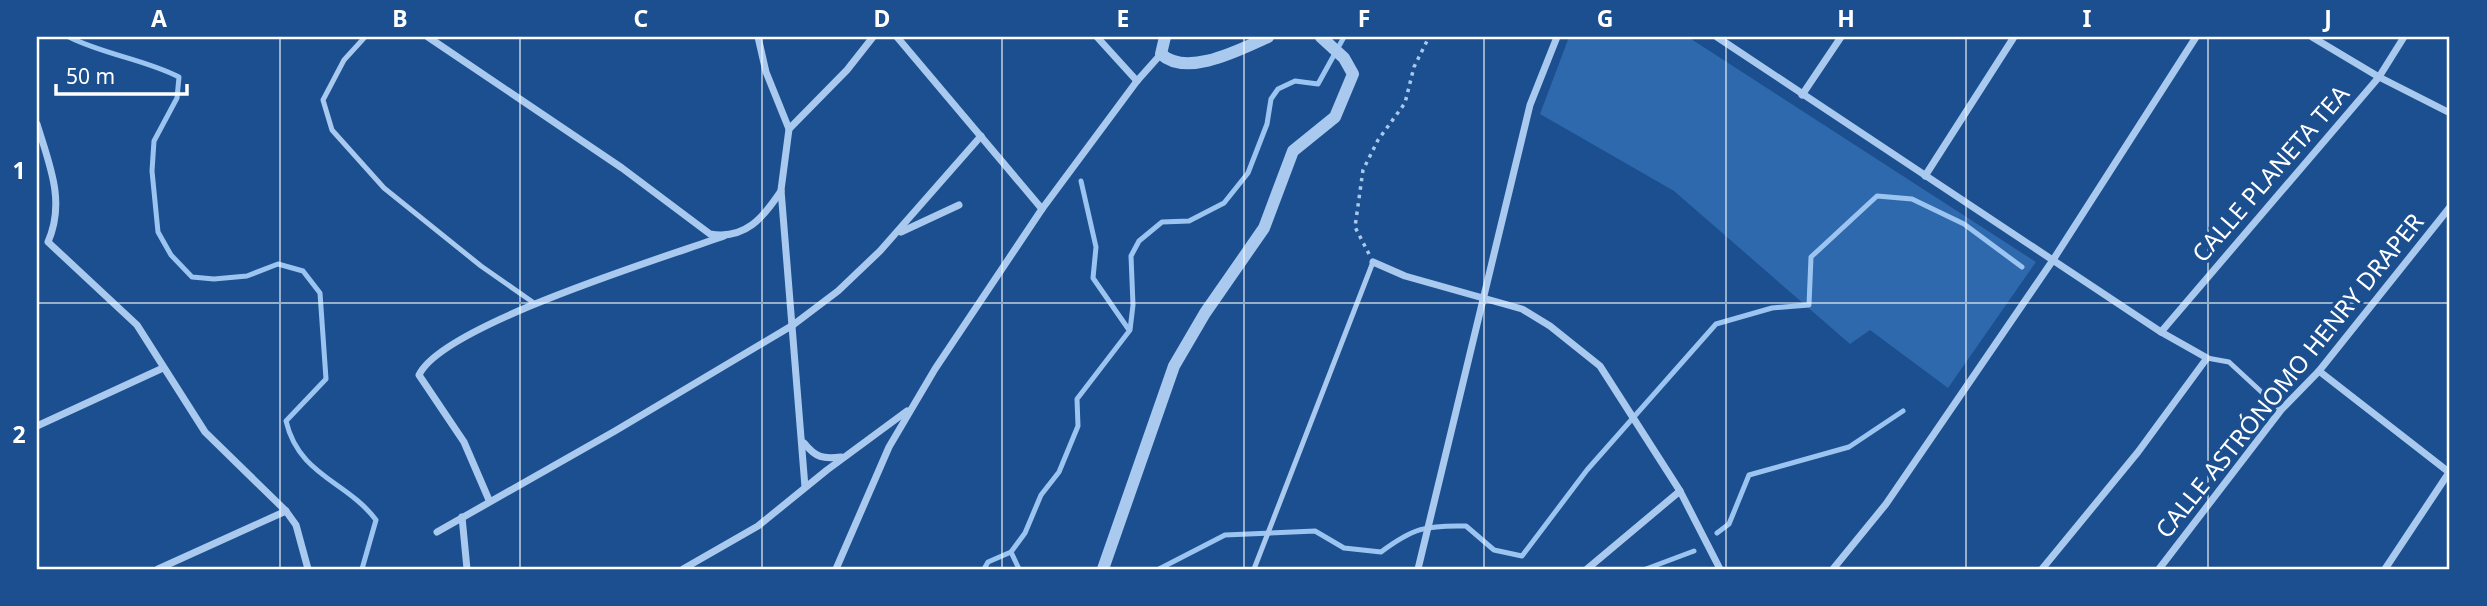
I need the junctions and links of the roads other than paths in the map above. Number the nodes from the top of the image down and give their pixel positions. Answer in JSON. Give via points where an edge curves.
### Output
{"nodes":[{"id":1,"x":365,"y":37,"type":"edge"},
{"id":2,"x":428,"y":37,"type":"edge"},
{"id":3,"x":758,"y":37,"type":"edge"},
{"id":4,"x":873,"y":37,"type":"edge"},
{"id":5,"x":897,"y":37,"type":"edge"},
{"id":6,"x":1097,"y":37,"type":"edge"},
{"id":7,"x":1165,"y":37,"type":"edge"},
{"id":8,"x":1268,"y":37,"type":"edge"},
{"id":9,"x":1321,"y":37,"type":"edge"},
{"id":10,"x":1557,"y":37,"type":"edge"},
{"id":11,"x":1717,"y":37,"type":"edge"},
{"id":12,"x":1841,"y":37,"type":"edge"},
{"id":13,"x":2014,"y":37,"type":"edge"},
{"id":14,"x":2196,"y":37,"type":"edge"},
{"id":15,"x":2312,"y":37,"type":"edge"},
{"id":16,"x":2404,"y":37,"type":"edge"},
{"id":17,"x":1161,"y":54,"type":"junction"},
{"id":18,"x":2379,"y":76,"type":"junction"},
{"id":19,"x":1137,"y":81,"type":"junction"},
{"id":20,"x":1802,"y":95,"type":"junction"},
{"id":21,"x":2450,"y":113,"type":"edge"},
{"id":22,"x":37,"y":124,"type":"edge"},
{"id":23,"x":789,"y":129,"type":"junction"},
{"id":24,"x":981,"y":136,"type":"junction"},
{"id":25,"x":1925,"y":176,"type":"junction"},
{"id":26,"x":781,"y":190,"type":"junction"},
{"id":27,"x":958,"y":205,"type":"dead end"},
{"id":28,"x":2450,"y":207,"type":"edge"},
{"id":29,"x":1042,"y":209,"type":"junction"},
{"id":30,"x":897,"y":233,"type":"junction"},
{"id":31,"x":724,"y":236,"type":"junction"},
{"id":32,"x":48,"y":242,"type":"junction"},
{"id":33,"x":37,"y":246,"type":"edge"},
{"id":34,"x":2053,"y":260,"type":"junction"},
{"id":35,"x":1373,"y":262,"type":"joint"},
{"id":36,"x":1485,"y":296,"type":"junction"},
{"id":37,"x":534,"y":303,"type":"junction"},
{"id":38,"x":793,"y":325,"type":"junction"},
{"id":39,"x":2161,"y":332,"type":"junction"},
{"id":40,"x":2207,"y":358,"type":"junction"},
{"id":41,"x":163,"y":368,"type":"junction"},
{"id":42,"x":2319,"y":371,"type":"junction"},
{"id":43,"x":913,"y":406,"type":"junction"},
{"id":44,"x":2281,"y":410,"type":"junction"},
{"id":45,"x":37,"y":426,"type":"edge"},
{"id":46,"x":803,"y":443,"type":"junction"},
{"id":47,"x":845,"y":457,"type":"junction"},
{"id":48,"x":2450,"y":472,"type":"edge"},
{"id":49,"x":805,"y":487,"type":"junction"},
{"id":50,"x":1680,"y":491,"type":"junction"},
{"id":51,"x":489,"y":500,"type":"junction"},
{"id":52,"x":286,"y":511,"type":"junction"},
{"id":53,"x":462,"y":517,"type":"junction"},
{"id":54,"x":436,"y":532,"type":"dead end"},
{"id":55,"x":1718,"y":566,"type":"edge"},
{"id":56,"x":158,"y":569,"type":"edge"},
{"id":57,"x":308,"y":569,"type":"edge"},
{"id":58,"x":467,"y":569,"type":"edge"},
{"id":59,"x":683,"y":569,"type":"edge"},
{"id":60,"x":836,"y":569,"type":"edge"},
{"id":61,"x":1103,"y":569,"type":"edge"},
{"id":62,"x":1254,"y":569,"type":"edge"},
{"id":63,"x":1418,"y":569,"type":"edge"},
{"id":64,"x":1587,"y":569,"type":"edge"},
{"id":65,"x":1708,"y":569,"type":"edge"},
{"id":66,"x":1833,"y":569,"type":"edge"},
{"id":67,"x":2042,"y":569,"type":"edge"},
{"id":68,"x":2159,"y":569,"type":"edge"},
{"id":69,"x":2385,"y":569,"type":"edge"}],
"edges":[{"from":1,"to":37,"type":"lane","via":[[344,60],[323,100],[332,130],[384,188],[481,267]]},
{"from":2,"to":31,"type":"street","via":[[622,168],[710,234]]},
{"from":3,"to":23,"type":"street","via":[[765,72]]},
{"from":4,"to":23,"type":"street"},
{"from":5,"to":24,"type":"street"},
{"from":6,"to":19,"type":"street"},
{"from":7,"to":17,"type":"street"},
{"from":8,"to":17,"type":"street","via":[[1203,61],[1181,63]]},
{"from":9,"to":61,"type":"street","via":[[1344,58],[1353,74],[1335,117],[1293,151],[1264,228],[1174,366]]},
{"from":10,"to":36,"type":"street","via":[[1530,104]]},
{"from":11,"to":20,"type":"street"},
{"from":12,"to":20,"type":"street"},
{"from":13,"to":25,"type":"street"},
{"from":14,"to":34,"type":"street"},
{"from":15,"to":18,"type":"street"},
{"from":16,"to":18,"type":"street","name":"CALLE PLANETA TEA"},
{"from":17,"to":19,"type":"street"},
{"from":18,"to":21,"type":"street"},
{"from":18,"to":39,"type":"street","name":"CALLE PLANETA TEA"},
{"from":19,"to":29,"type":"street"},
{"from":20,"to":25,"type":"street"},
{"from":22,"to":32,"type":"street","via":[[55,181],[57,206]]},
{"from":23,"to":26,"type":"street"},
{"from":24,"to":29,"type":"street"},
{"from":24,"to":30,"type":"street"},
{"from":25,"to":34,"type":"street"},
{"from":26,"to":31,"type":"street","via":[[759,221],[741,233]]},
{"from":26,"to":38,"type":"street"},
{"from":27,"to":30,"type":"street"},
{"from":28,"to":42,"type":"street","name":"CALLE ASTRÓNOMO HENRY DRAPER"},
{"from":29,"to":43,"type":"street"},
{"from":30,"to":38,"type":"street","via":[[838,291]]},
{"from":31,"to":37,"type":"street"},
{"from":32,"to":33,"type":"street"},
{"from":32,"to":41,"type":"street","via":[[137,325]]},
{"from":34,"to":39,"type":"street"},
{"from":34,"to":66,"type":"street","via":[[1886,504]]},
{"from":35,"to":36,"type":"street","via":[[1405,276]]},
{"from":35,"to":62,"type":"lane"},
{"from":36,"to":50,"type":"street","via":[[1522,309],[1550,326],[1600,366]]},
{"from":36,"to":63,"type":"street"},
{"from":37,"to":51,"type":"street","via":[[439,353],[424,364],[419,375],[464,442]]},
{"from":38,"to":46,"type":"street"},
{"from":38,"to":51,"type":"street"},
{"from":39,"to":40,"type":"street"},
{"from":40,"to":44,"type":"lane","via":[[2229,362]]},
{"from":40,"to":67,"type":"street","via":[[2138,452]]},
{"from":41,"to":45,"type":"street"},
{"from":41,"to":52,"type":"street","via":[[205,432]]},
{"from":42,"to":44,"type":"street","name":"CALLE ASTRÓNOMO HENRY DRAPER"},
{"from":42,"to":48,"type":"street"},
{"from":43,"to":47,"type":"street"},
{"from":43,"to":60,"type":"street","via":[[889,447]]},
{"from":44,"to":68,"type":"street","name":"CALLE ASTRÓNOMO HENRY DRAPER"},
{"from":46,"to":47,"type":"street","via":[[814,456]]},
{"from":46,"to":49,"type":"street"},
{"from":47,"to":49,"type":"street"},
{"from":48,"to":69,"type":"street"},
{"from":49,"to":59,"type":"street","via":[[758,526]]},
{"from":50,"to":55,"type":"street"},
{"from":50,"to":64,"type":"street"},
{"from":51,"to":53,"type":"street"},
{"from":52,"to":56,"type":"street"},
{"from":52,"to":57,"type":"street","via":[[296,525]]},
{"from":53,"to":54,"type":"street"},
{"from":53,"to":58,"type":"street"},
{"from":55,"to":65,"type":"street"}]}
